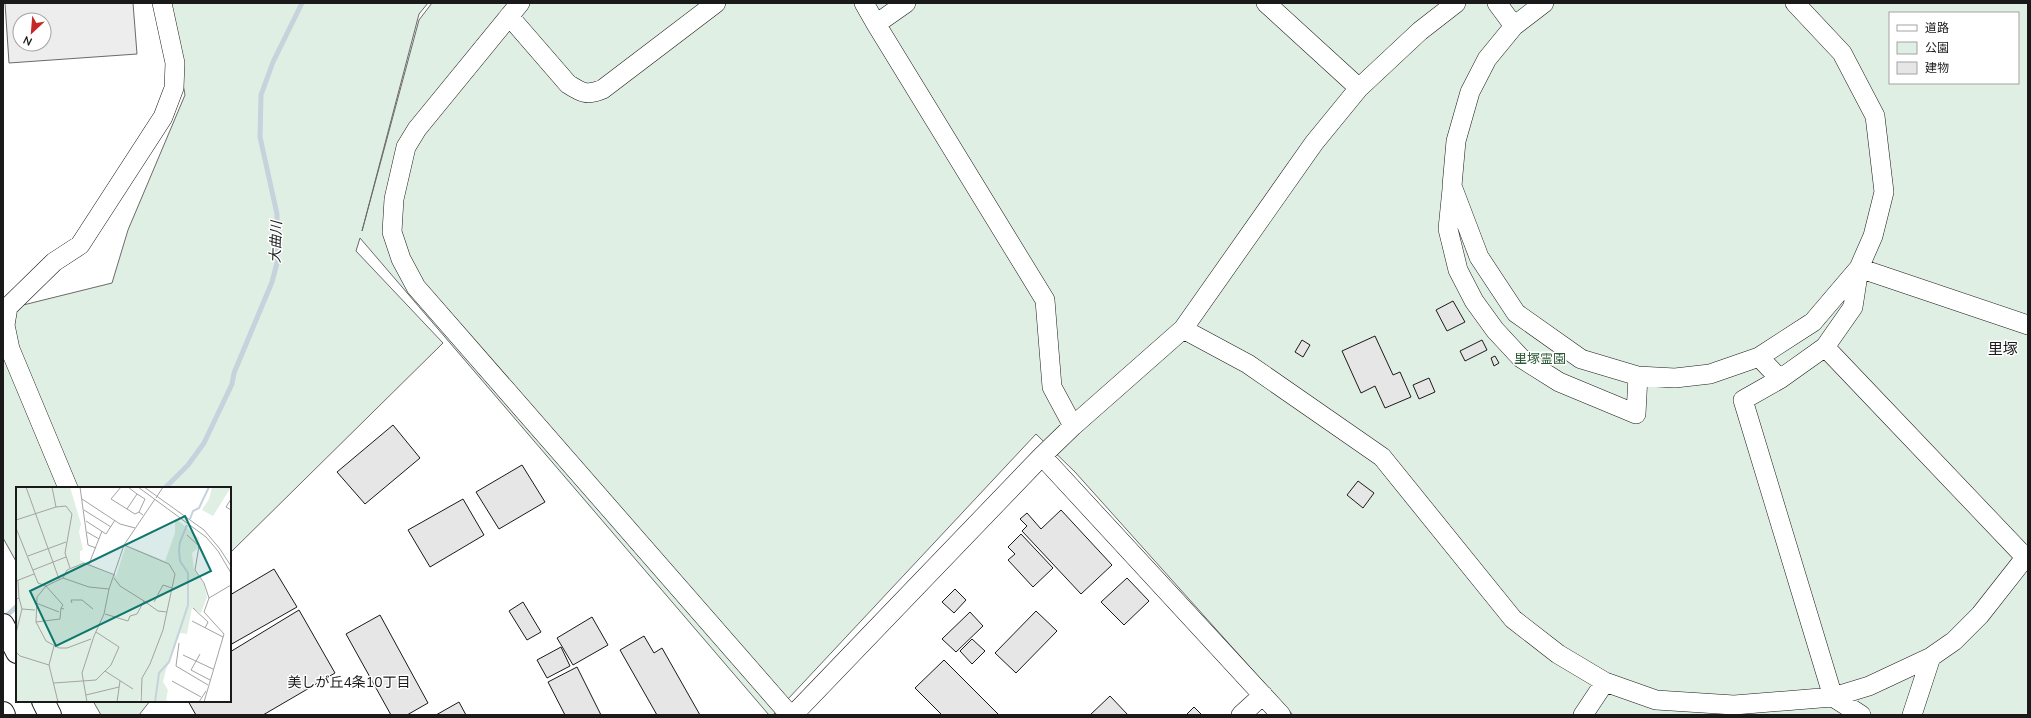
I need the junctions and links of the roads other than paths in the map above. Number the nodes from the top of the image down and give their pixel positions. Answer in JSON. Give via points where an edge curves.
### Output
{"nodes":[{"id":1,"x":162,"y":3,"type":"edge"},
{"id":2,"x":716,"y":3,"type":"edge"},
{"id":3,"x":864,"y":3,"type":"edge"},
{"id":4,"x":906,"y":3,"type":"edge"},
{"id":5,"x":1266,"y":3,"type":"edge"},
{"id":6,"x":1456,"y":3,"type":"edge"},
{"id":7,"x":1497,"y":3,"type":"edge"},
{"id":8,"x":1544,"y":3,"type":"edge"},
{"id":9,"x":1794,"y":3,"type":"edge"},
{"id":10,"x":515,"y":10,"type":"edge"},
{"id":11,"x":876,"y":24,"type":"junction"},
{"id":12,"x":1514,"y":26,"type":"junction"},
{"id":13,"x":1360,"y":88,"type":"junction"},
{"id":14,"x":1452,"y":186,"type":"junction"},
{"id":15,"x":1859,"y":268,"type":"junction"},
{"id":16,"x":1516,"y":313,"type":"junction"},
{"id":17,"x":2028,"y":325,"type":"edge"},
{"id":18,"x":1183,"y":328,"type":"junction"},
{"id":19,"x":1494,"y":330,"type":"junction"},
{"id":20,"x":1825,"y":347,"type":"junction"},
{"id":21,"x":1759,"y":357,"type":"junction"},
{"id":22,"x":1638,"y":376,"type":"junction"},
{"id":23,"x":1780,"y":379,"type":"junction"},
{"id":24,"x":1073,"y":426,"type":"junction"},
{"id":25,"x":1042,"y":456,"type":"junction"},
{"id":26,"x":68,"y":487,"type":"edge"},
{"id":27,"x":2027,"y":556,"type":"edge"},
{"id":28,"x":3,"y":625,"type":"edge"},
{"id":29,"x":16,"y":650,"type":"edge"},
{"id":30,"x":1931,"y":657,"type":"junction"},
{"id":31,"x":1605,"y":682,"type":"junction"},
{"id":32,"x":1263,"y":695,"type":"junction"},
{"id":33,"x":1833,"y":697,"type":"junction"},
{"id":34,"x":44,"y":702,"type":"edge"},
{"id":35,"x":1655,"y":707,"type":"edge"},
{"id":36,"x":50,"y":715,"type":"edge"},
{"id":37,"x":791,"y":715,"type":"edge"},
{"id":38,"x":1241,"y":715,"type":"edge"},
{"id":39,"x":1281,"y":715,"type":"edge"},
{"id":40,"x":1583,"y":715,"type":"edge"},
{"id":41,"x":1861,"y":715,"type":"edge"},
{"id":42,"x":1912,"y":715,"type":"edge"}],
"edges":[{"from":1,"to":26,"type":"street","via":[[175,63],[174,88],[163,118],[80,245],[54,262],[8,307],[5,325],[10,349]]},
{"from":2,"to":10,"type":"street","via":[[592,94],[580,92],[568,84]]},
{"from":3,"to":11,"type":"street"},
{"from":4,"to":11,"type":"street"},
{"from":5,"to":13,"type":"street"},
{"from":6,"to":13,"type":"street","via":[[1420,32]]},
{"from":7,"to":12,"type":"street"},
{"from":8,"to":12,"type":"street"},
{"from":9,"to":15,"type":"street","via":[[1842,53],[1876,116],[1884,192],[1872,236]]},
{"from":10,"to":37,"type":"street","via":[[406,147],[394,199],[392,232],[401,259],[416,287]]},
{"from":11,"to":24,"type":"street","via":[[1045,300],[1052,387]]},
{"from":12,"to":14,"type":"street","via":[[1487,59],[1470,92],[1456,141]]},
{"from":13,"to":18,"type":"street","via":[[1314,143]]},
{"from":14,"to":16,"type":"street","via":[[1479,257]]},
{"from":14,"to":19,"type":"street","via":[[1448,229],[1458,270],[1474,301]]},
{"from":15,"to":17,"type":"street"},
{"from":15,"to":20,"type":"street","via":[[1854,307]]},
{"from":15,"to":21,"type":"street","via":[[1812,322]]},
{"from":16,"to":19,"type":"street"},
{"from":16,"to":22,"type":"street","via":[[1581,359]]},
{"from":18,"to":24,"type":"street"},
{"from":18,"to":31,"type":"street","via":[[1248,364],[1382,457],[1513,619],[1558,654]]},
{"from":19,"to":22,"type":"street","via":[[1521,358],[1559,382],[1636,414]]},
{"from":20,"to":23,"type":"street"},
{"from":20,"to":27,"type":"street"},
{"from":21,"to":22,"type":"street","via":[[1710,374],[1675,378]]},
{"from":21,"to":23,"type":"street"},
{"from":23,"to":33,"type":"street","via":[[1743,400]]},
{"from":24,"to":25,"type":"street"},
{"from":25,"to":32,"type":"street"},
{"from":25,"to":37,"type":"street"},
{"from":27,"to":30,"type":"street","via":[[1980,614],[1954,640]]},
{"from":28,"to":29,"type":"main road"},
{"from":30,"to":33,"type":"street","via":[[1869,686]]},
{"from":30,"to":42,"type":"street"},
{"from":31,"to":35,"type":"street"},
{"from":31,"to":40,"type":"street"},
{"from":32,"to":38,"type":"street"},
{"from":32,"to":39,"type":"street"},
{"from":33,"to":35,"type":"street","via":[[1734,705]]},
{"from":33,"to":41,"type":"street"},
{"from":34,"to":36,"type":"main road"}]}
